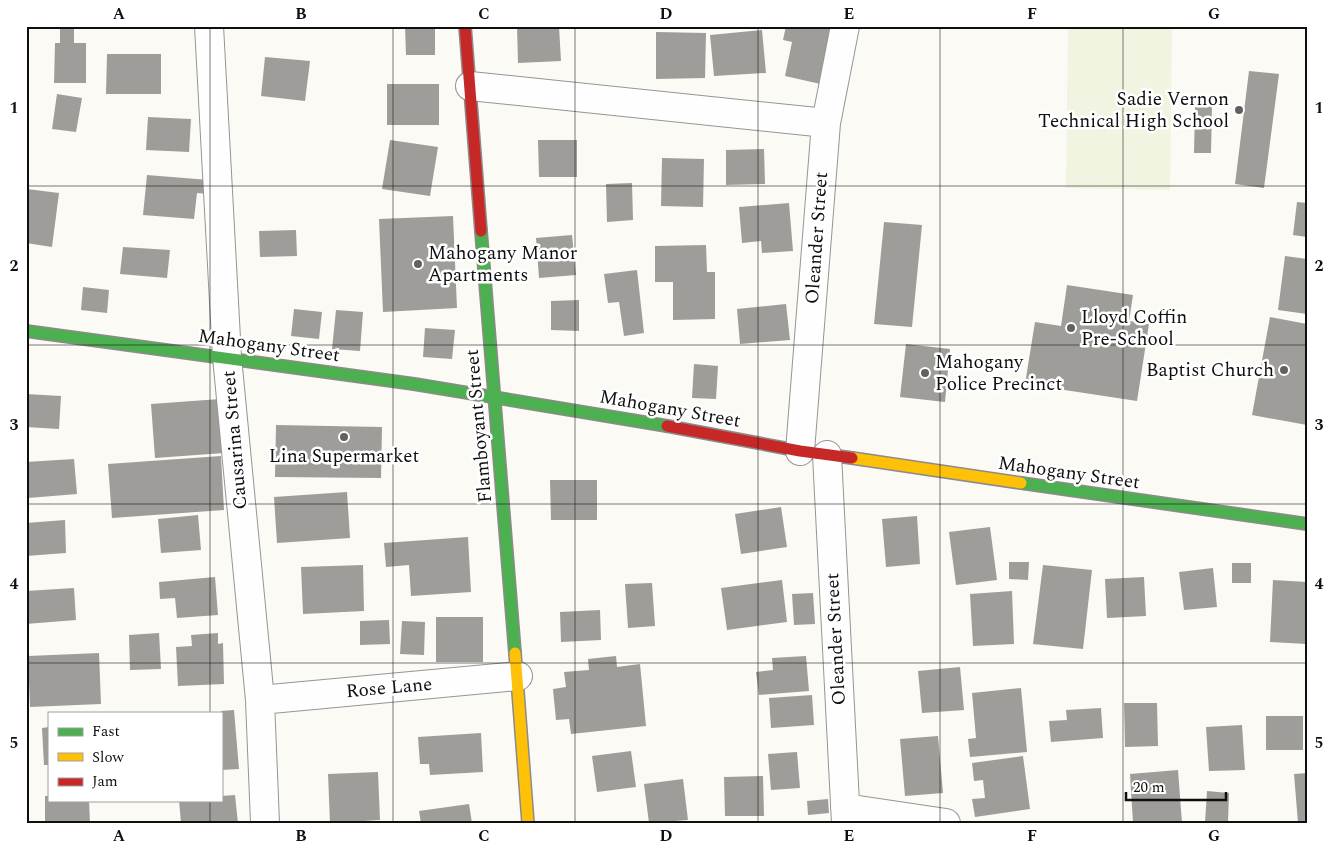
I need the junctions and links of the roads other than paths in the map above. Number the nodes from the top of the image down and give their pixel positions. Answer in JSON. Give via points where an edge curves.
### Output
{"nodes":[{"id":1,"x":209,"y":26,"type":"edge"},
{"id":2,"x":466,"y":26,"type":"edge"},
{"id":3,"x":845,"y":26,"type":"edge"},
{"id":4,"x":470,"y":86,"type":"junction"},
{"id":5,"x":826,"y":123,"type":"junction"},
{"id":6,"x":26,"y":331,"type":"edge"},
{"id":7,"x":227,"y":357,"type":"junction"},
{"id":8,"x":494,"y":396,"type":"junction"},
{"id":9,"x":800,"y":451,"type":"junction"},
{"id":10,"x":827,"y":455,"type":"junction"},
{"id":11,"x":1307,"y":524,"type":"edge"},
{"id":12,"x":518,"y":676,"type":"junction"},
{"id":13,"x":260,"y":700,"type":"junction"},
{"id":14,"x":845,"y":815,"type":"edge"},
{"id":15,"x":265,"y":823,"type":"edge"},
{"id":16,"x":528,"y":823,"type":"edge"},
{"id":17,"x":946,"y":823,"type":"edge"}],
"edges":[{"from":1,"to":7,"type":"street","name":"Causarina Street"},
{"from":2,"to":4,"type":"street","name":"Flamboyant Street"},
{"from":3,"to":5,"type":"street","name":"Oleander Street"},
{"from":4,"to":5,"type":"street"},
{"from":4,"to":8,"type":"street","name":"Flamboyant Street"},
{"from":5,"to":9,"type":"street","name":"Oleander Street"},
{"from":6,"to":7,"type":"street","name":"Mahogany Street"},
{"from":7,"to":8,"type":"street","name":"Mahogany Street"},
{"from":7,"to":13,"type":"street","name":"Causarina Street"},
{"from":8,"to":9,"type":"street","name":"Mahogany Street"},
{"from":8,"to":12,"type":"street","name":"Flamboyant Street"},
{"from":9,"to":10,"type":"street","name":"Mahogany Street"},
{"from":10,"to":11,"type":"street","name":"Mahogany Street"},
{"from":10,"to":14,"type":"street","name":"Oleander Street"},
{"from":12,"to":13,"type":"street","name":"Rose Lane"},
{"from":12,"to":16,"type":"street","name":"Flamboyant Street"},
{"from":13,"to":15,"type":"street","name":"Causarina Street"},
{"from":14,"to":17,"type":"street"}]}
